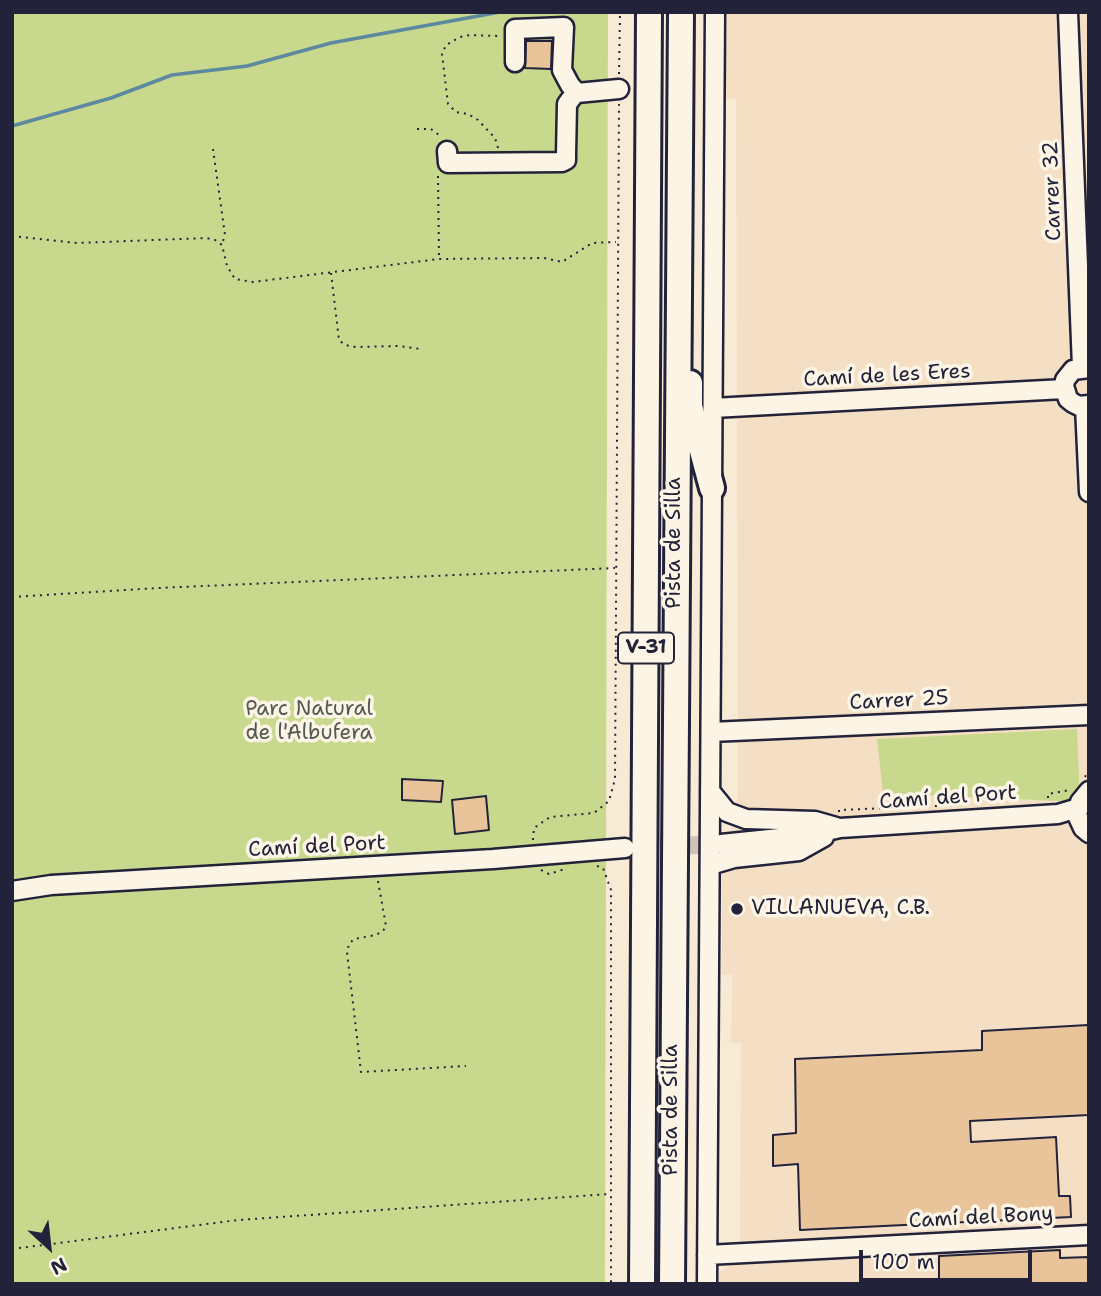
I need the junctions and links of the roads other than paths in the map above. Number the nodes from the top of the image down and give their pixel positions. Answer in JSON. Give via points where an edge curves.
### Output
{"nodes":[{"id":1,"x":649,"y":12,"type":"edge"},
{"id":2,"x":681,"y":12,"type":"edge"},
{"id":3,"x":715,"y":12,"type":"edge"},
{"id":4,"x":1068,"y":12,"type":"edge"},
{"id":5,"x":515,"y":62,"type":"dead end"},
{"id":6,"x":619,"y":89,"type":"road end"},
{"id":7,"x":577,"y":93,"type":"junction"},
{"id":8,"x":1081,"y":120,"type":"edge"},
{"id":9,"x":443,"y":149,"type":"road end"},
{"id":10,"x":679,"y":261,"type":"junction"},
{"id":11,"x":1086,"y":368,"type":"edge"},
{"id":12,"x":1064,"y":389,"type":"junction"},
{"id":13,"x":1087,"y":405,"type":"edge"},
{"id":14,"x":713,"y":408,"type":"junction"},
{"id":15,"x":712,"y":488,"type":"junction"},
{"id":16,"x":1089,"y":492,"type":"edge"},
{"id":17,"x":1089,"y":715,"type":"edge"},
{"id":18,"x":711,"y":732,"type":"junction"},
{"id":19,"x":1081,"y":787,"type":"edge"},
{"id":20,"x":710,"y":791,"type":"junction"},
{"id":21,"x":1082,"y":821,"type":"edge"},
{"id":22,"x":840,"y":828,"type":"junction"},
{"id":23,"x":721,"y":844,"type":"tunnel mouth"},
{"id":24,"x":625,"y":848,"type":"tunnel mouth"},
{"id":25,"x":710,"y":865,"type":"junction"},
{"id":26,"x":12,"y":891,"type":"edge"},
{"id":27,"x":1089,"y":1236,"type":"edge"},
{"id":28,"x":707,"y":1255,"type":"junction"},
{"id":29,"x":642,"y":1284,"type":"edge"},
{"id":30,"x":671,"y":1284,"type":"edge"},
{"id":31,"x":707,"y":1284,"type":"edge"}],
"edges":[{"from":1,"to":29,"type":"highway","name":"Pista de Silla","number":"V-31"},
{"from":2,"to":10,"type":"highway","name":"Pista de Silla","number":"V-31"},
{"from":3,"to":14,"type":"street"},
{"from":4,"to":8,"type":"street","name":"Carrer 32"},
{"from":5,"to":7,"type":"street","via":[[515,29],[564,27],[562,69]]},
{"from":6,"to":7,"type":"street"},
{"from":7,"to":9,"type":"street","via":[[567,104],[566,160],[448,163]]},
{"from":8,"to":11,"type":"street","name":"Carrer 32"},
{"from":10,"to":15,"type":"highway","via":[[689,297],[690,406]]},
{"from":10,"to":30,"type":"highway","name":"Pista de Silla","number":"V-31"},
{"from":11,"to":12,"type":"street","via":[[1068,374]]},
{"from":12,"to":13,"type":"street","via":[[1073,403]]},
{"from":12,"to":14,"type":"street","name":"Camí de les Eres"},
{"from":13,"to":16,"type":"street"},
{"from":14,"to":15,"type":"street"},
{"from":15,"to":18,"type":"street"},
{"from":17,"to":18,"type":"street","name":"Carrer 25"},
{"from":18,"to":20,"type":"street"},
{"from":19,"to":21,"type":"street"},
{"from":20,"to":22,"type":"street","name":"Camí del Port","via":[[727,813],[746,819],[815,821]]},
{"from":20,"to":25,"type":"street"},
{"from":21,"to":22,"type":"street","name":"Camí del Port","via":[[1053,807]]},
{"from":22,"to":23,"type":"street","name":"Camí del Port"},
{"from":22,"to":25,"type":"street","name":"Camí del Port","via":[[799,851]]},
{"from":24,"to":26,"type":"street","name":"Camí del Port"},
{"from":25,"to":28,"type":"street"},
{"from":27,"to":28,"type":"street","name":"Camí del Bony"},
{"from":28,"to":31,"type":"street"}]}
